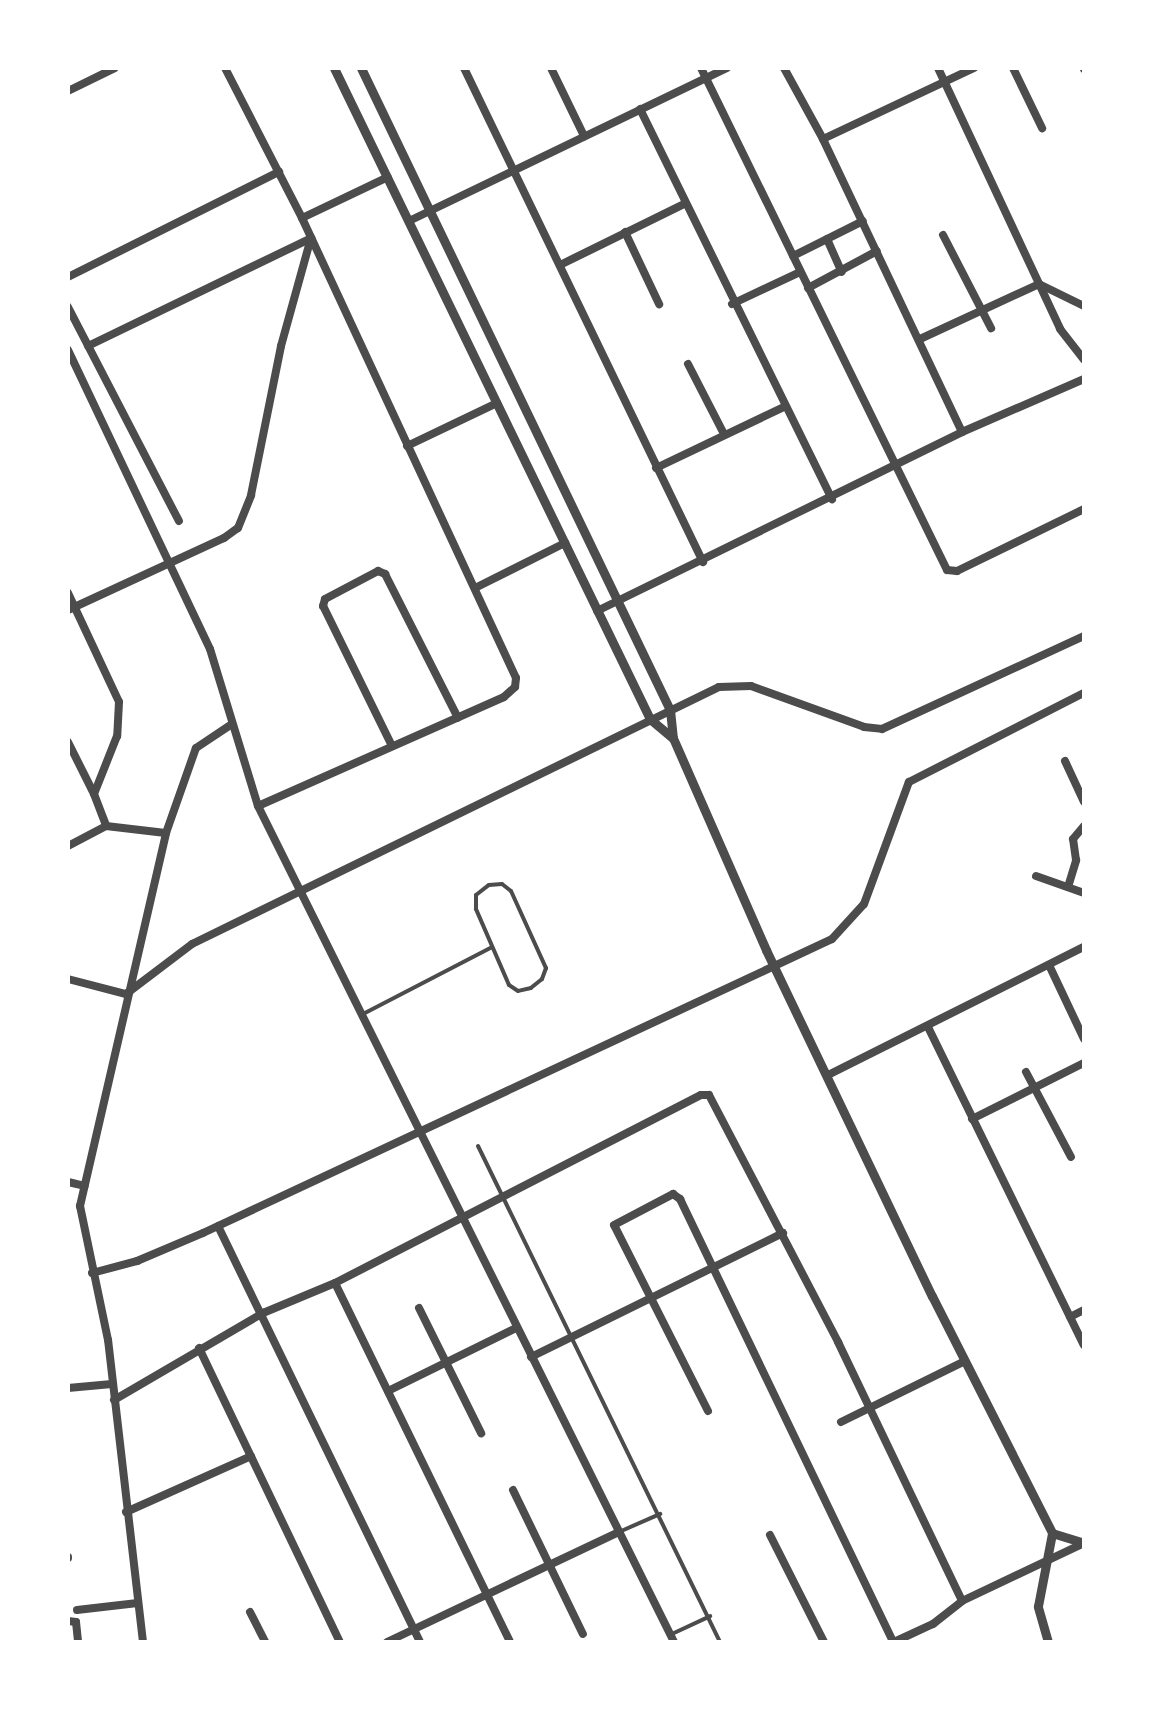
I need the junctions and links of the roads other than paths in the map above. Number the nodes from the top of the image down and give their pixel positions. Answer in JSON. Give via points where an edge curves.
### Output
{"nodes":[{"id":1,"x":115,"y":68,"type":"edge"},
{"id":2,"x":226,"y":68,"type":"edge"},
{"id":3,"x":334,"y":68,"type":"edge"},
{"id":4,"x":361,"y":68,"type":"edge"},
{"id":5,"x":464,"y":68,"type":"edge"},
{"id":6,"x":551,"y":68,"type":"edge"},
{"id":7,"x":701,"y":68,"type":"edge"},
{"id":8,"x":727,"y":68,"type":"edge"},
{"id":9,"x":784,"y":68,"type":"edge"},
{"id":10,"x":938,"y":68,"type":"edge"},
{"id":11,"x":974,"y":68,"type":"edge"},
{"id":12,"x":1013,"y":68,"type":"edge"},
{"id":13,"x":706,"y":77,"type":"junction"},
{"id":14,"x":945,"y":82,"type":"junction"},
{"id":15,"x":68,"y":91,"type":"edge"},
{"id":16,"x":640,"y":109,"type":"junction"},
{"id":17,"x":1042,"y":128,"type":"dead end"},
{"id":18,"x":584,"y":136,"type":"junction"},
{"id":19,"x":823,"y":139,"type":"junction"},
{"id":20,"x":514,"y":170,"type":"junction"},
{"id":21,"x":279,"y":172,"type":"junction"},
{"id":22,"x":388,"y":176,"type":"junction"},
{"id":23,"x":684,"y":204,"type":"junction"},
{"id":24,"x":430,"y":211,"type":"junction"},
{"id":25,"x":302,"y":218,"type":"junction"},
{"id":26,"x":409,"y":220,"type":"junction"},
{"id":27,"x":864,"y":221,"type":"junction"},
{"id":28,"x":625,"y":232,"type":"junction"},
{"id":29,"x":943,"y":235,"type":"dead end"},
{"id":30,"x":311,"y":238,"type":"junction"},
{"id":31,"x":828,"y":239,"type":"junction"},
{"id":32,"x":877,"y":251,"type":"junction"},
{"id":33,"x":793,"y":256,"type":"junction"},
{"id":34,"x":560,"y":265,"type":"junction"},
{"id":35,"x":800,"y":272,"type":"junction"},
{"id":36,"x":842,"y":272,"type":"junction"},
{"id":37,"x":68,"y":277,"type":"edge"},
{"id":38,"x":1039,"y":284,"type":"junction"},
{"id":39,"x":808,"y":288,"type":"junction"},
{"id":40,"x":659,"y":304,"type":"dead end"},
{"id":41,"x":732,"y":304,"type":"junction"},
{"id":42,"x":1084,"y":306,"type":"edge"},
{"id":43,"x":68,"y":308,"type":"edge"},
{"id":44,"x":980,"y":310,"type":"junction"},
{"id":45,"x":991,"y":328,"type":"dead end"},
{"id":46,"x":920,"y":339,"type":"junction"},
{"id":47,"x":88,"y":346,"type":"junction"},
{"id":48,"x":68,"y":350,"type":"edge"},
{"id":49,"x":1084,"y":360,"type":"edge"},
{"id":50,"x":688,"y":364,"type":"dead end"},
{"id":51,"x":1084,"y":379,"type":"edge"},
{"id":52,"x":496,"y":403,"type":"junction"},
{"id":53,"x":784,"y":406,"type":"junction"},
{"id":54,"x":962,"y":432,"type":"junction"},
{"id":55,"x":724,"y":434,"type":"junction"},
{"id":56,"x":406,"y":446,"type":"junction"},
{"id":57,"x":897,"y":467,"type":"junction"},
{"id":58,"x":656,"y":468,"type":"junction"},
{"id":59,"x":832,"y":499,"type":"junction"},
{"id":60,"x":1084,"y":509,"type":"edge"},
{"id":61,"x":178,"y":521,"type":"dead end"},
{"id":62,"x":565,"y":543,"type":"junction"},
{"id":63,"x":170,"y":562,"type":"junction"},
{"id":64,"x":703,"y":562,"type":"junction"},
{"id":65,"x":476,"y":588,"type":"junction"},
{"id":66,"x":68,"y":593,"type":"edge"},
{"id":67,"x":619,"y":601,"type":"junction"},
{"id":68,"x":71,"y":609,"type":"edge"},
{"id":69,"x":598,"y":611,"type":"junction"},
{"id":70,"x":1084,"y":636,"type":"edge"},
{"id":71,"x":1084,"y":693,"type":"edge"},
{"id":72,"x":670,"y":710,"type":"junction"},
{"id":73,"x":458,"y":718,"type":"junction"},
{"id":74,"x":650,"y":719,"type":"junction"},
{"id":75,"x":232,"y":724,"type":"junction"},
{"id":76,"x":673,"y":738,"type":"junction"},
{"id":77,"x":68,"y":742,"type":"edge"},
{"id":78,"x":392,"y":746,"type":"junction"},
{"id":79,"x":1065,"y":760,"type":"dead end"},
{"id":80,"x":94,"y":794,"type":"junction"},
{"id":81,"x":1084,"y":802,"type":"edge"},
{"id":82,"x":258,"y":806,"type":"junction"},
{"id":83,"x":106,"y":826,"type":"junction"},
{"id":84,"x":1084,"y":826,"type":"edge"},
{"id":85,"x":166,"y":833,"type":"junction"},
{"id":86,"x":68,"y":846,"type":"edge"},
{"id":87,"x":1036,"y":876,"type":"dead end"},
{"id":88,"x":1068,"y":887,"type":"junction"},
{"id":89,"x":298,"y":892,"type":"junction"},
{"id":90,"x":1084,"y":892,"type":"edge"},
{"id":91,"x":492,"y":947,"type":"junction"},
{"id":92,"x":1084,"y":947,"type":"edge"},
{"id":93,"x":1048,"y":965,"type":"junction"},
{"id":94,"x":775,"y":968,"type":"junction"},
{"id":95,"x":68,"y":979,"type":"edge"},
{"id":96,"x":126,"y":994,"type":"junction"},
{"id":97,"x":360,"y":1016,"type":"junction"},
{"id":98,"x":928,"y":1026,"type":"junction"},
{"id":99,"x":1084,"y":1039,"type":"edge"},
{"id":100,"x":1084,"y":1064,"type":"edge"},
{"id":101,"x":1026,"y":1072,"type":"dead end"},
{"id":102,"x":828,"y":1075,"type":"junction"},
{"id":103,"x":1036,"y":1088,"type":"junction"},
{"id":104,"x":972,"y":1119,"type":"junction"},
{"id":105,"x":417,"y":1130,"type":"junction"},
{"id":106,"x":478,"y":1146,"type":"dead end"},
{"id":107,"x":1071,"y":1157,"type":"dead end"},
{"id":108,"x":68,"y":1182,"type":"edge"},
{"id":109,"x":84,"y":1186,"type":"junction"},
{"id":110,"x":503,"y":1197,"type":"junction"},
{"id":111,"x":461,"y":1218,"type":"junction"},
{"id":112,"x":218,"y":1226,"type":"junction"},
{"id":113,"x":783,"y":1234,"type":"junction"},
{"id":114,"x":714,"y":1268,"type":"junction"},
{"id":115,"x":92,"y":1273,"type":"junction"},
{"id":116,"x":335,"y":1283,"type":"junction"},
{"id":117,"x":649,"y":1299,"type":"junction"},
{"id":118,"x":420,"y":1308,"type":"dead end"},
{"id":119,"x":1084,"y":1310,"type":"edge"},
{"id":120,"x":263,"y":1313,"type":"junction"},
{"id":121,"x":1070,"y":1317,"type":"junction"},
{"id":122,"x":516,"y":1328,"type":"junction"},
{"id":123,"x":572,"y":1337,"type":"junction"},
{"id":124,"x":1084,"y":1345,"type":"edge"},
{"id":125,"x":199,"y":1348,"type":"junction"},
{"id":126,"x":531,"y":1357,"type":"junction"},
{"id":127,"x":965,"y":1361,"type":"junction"},
{"id":128,"x":446,"y":1363,"type":"junction"},
{"id":129,"x":112,"y":1384,"type":"junction"},
{"id":130,"x":68,"y":1388,"type":"edge"},
{"id":131,"x":388,"y":1391,"type":"junction"},
{"id":132,"x":114,"y":1400,"type":"junction"},
{"id":133,"x":870,"y":1409,"type":"junction"},
{"id":134,"x":708,"y":1411,"type":"dead end"},
{"id":135,"x":841,"y":1422,"type":"dead end"},
{"id":136,"x":481,"y":1433,"type":"dead end"},
{"id":137,"x":251,"y":1456,"type":"junction"},
{"id":138,"x":513,"y":1490,"type":"dead end"},
{"id":139,"x":126,"y":1512,"type":"junction"},
{"id":140,"x":660,"y":1514,"type":"junction"},
{"id":141,"x":619,"y":1532,"type":"junction"},
{"id":142,"x":1052,"y":1533,"type":"junction"},
{"id":143,"x":770,"y":1536,"type":"dead end"},
{"id":144,"x":1084,"y":1543,"type":"edge"},
{"id":145,"x":1042,"y":1564,"type":"junction"},
{"id":146,"x":550,"y":1566,"type":"junction"},
{"id":147,"x":487,"y":1597,"type":"junction"},
{"id":148,"x":962,"y":1601,"type":"junction"},
{"id":149,"x":138,"y":1603,"type":"junction"},
{"id":150,"x":77,"y":1610,"type":"dead end"},
{"id":151,"x":250,"y":1612,"type":"dead end"},
{"id":152,"x":710,"y":1616,"type":"junction"},
{"id":153,"x":68,"y":1621,"type":"edge"},
{"id":154,"x":414,"y":1630,"type":"junction"},
{"id":155,"x":583,"y":1634,"type":"dead end"},
{"id":156,"x":672,"y":1639,"type":"edge"},
{"id":157,"x":78,"y":1642,"type":"edge"},
{"id":158,"x":143,"y":1642,"type":"edge"},
{"id":159,"x":264,"y":1642,"type":"edge"},
{"id":160,"x":340,"y":1642,"type":"edge"},
{"id":161,"x":387,"y":1642,"type":"edge"},
{"id":162,"x":420,"y":1642,"type":"edge"},
{"id":163,"x":510,"y":1642,"type":"edge"},
{"id":164,"x":720,"y":1642,"type":"edge"},
{"id":165,"x":824,"y":1642,"type":"edge"},
{"id":166,"x":893,"y":1642,"type":"edge"},
{"id":167,"x":1048,"y":1642,"type":"edge"}],
"edges":[{"from":1,"to":15,"type":"street"},
{"from":2,"to":21,"type":"street"},
{"from":3,"to":22,"type":"street"},
{"from":4,"to":24,"type":"street"},
{"from":5,"to":20,"type":"street"},
{"from":6,"to":18,"type":"street"},
{"from":7,"to":13,"type":"street"},
{"from":8,"to":13,"type":"street"},
{"from":9,"to":19,"type":"street"},
{"from":10,"to":14,"type":"street"},
{"from":11,"to":14,"type":"street"},
{"from":12,"to":17,"type":"street"},
{"from":13,"to":16,"type":"street"},
{"from":13,"to":33,"type":"street"},
{"from":14,"to":19,"type":"street"},
{"from":14,"to":38,"type":"street"},
{"from":16,"to":18,"type":"street"},
{"from":16,"to":23,"type":"street"},
{"from":18,"to":20,"type":"street"},
{"from":19,"to":27,"type":"street"},
{"from":20,"to":24,"type":"street"},
{"from":20,"to":34,"type":"street"},
{"from":21,"to":25,"type":"street"},
{"from":21,"to":37,"type":"street"},
{"from":22,"to":25,"type":"street"},
{"from":22,"to":26,"type":"street"},
{"from":23,"to":28,"type":"street"},
{"from":23,"to":41,"type":"street"},
{"from":24,"to":26,"type":"street"},
{"from":24,"to":67,"type":"street"},
{"from":25,"to":30,"type":"street"},
{"from":26,"to":52,"type":"street"},
{"from":27,"to":31,"type":"street"},
{"from":27,"to":32,"type":"street"},
{"from":28,"to":34,"type":"street"},
{"from":28,"to":40,"type":"street"},
{"from":29,"to":44,"type":"street"},
{"from":30,"to":47,"type":"street"},
{"from":30,"to":56,"type":"street"},
{"from":30,"to":63,"type":"street","via":[[246,514],[224,538]]},
{"from":31,"to":33,"type":"street"},
{"from":31,"to":36,"type":"street"},
{"from":32,"to":36,"type":"street"},
{"from":32,"to":46,"type":"street"},
{"from":33,"to":35,"type":"street"},
{"from":34,"to":58,"type":"street"},
{"from":35,"to":39,"type":"street"},
{"from":35,"to":41,"type":"street"},
{"from":36,"to":39,"type":"street"},
{"from":38,"to":42,"type":"street"},
{"from":38,"to":44,"type":"street"},
{"from":38,"to":49,"type":"street"},
{"from":39,"to":57,"type":"street"},
{"from":41,"to":53,"type":"street"},
{"from":43,"to":47,"type":"street"},
{"from":44,"to":45,"type":"street"},
{"from":44,"to":46,"type":"street"},
{"from":46,"to":54,"type":"street"},
{"from":47,"to":61,"type":"street"},
{"from":48,"to":63,"type":"street"},
{"from":50,"to":55,"type":"street"},
{"from":51,"to":54,"type":"street"},
{"from":52,"to":56,"type":"street"},
{"from":52,"to":62,"type":"street"},
{"from":53,"to":55,"type":"street"},
{"from":53,"to":59,"type":"street"},
{"from":54,"to":57,"type":"street"},
{"from":55,"to":58,"type":"street"},
{"from":56,"to":65,"type":"street"},
{"from":57,"to":59,"type":"street"},
{"from":57,"to":60,"type":"street","via":[[947,570]]},
{"from":58,"to":64,"type":"street"},
{"from":59,"to":64,"type":"street"},
{"from":62,"to":65,"type":"street"},
{"from":62,"to":69,"type":"street"},
{"from":63,"to":68,"type":"street"},
{"from":63,"to":75,"type":"street","via":[[210,649]]},
{"from":64,"to":67,"type":"street"},
{"from":65,"to":73,"type":"street","via":[[515,686]]},
{"from":66,"to":68,"type":"street"},
{"from":67,"to":69,"type":"street"},
{"from":67,"to":72,"type":"street"},
{"from":68,"to":80,"type":"street","via":[[119,702],[117,736]]},
{"from":69,"to":74,"type":"street"},
{"from":70,"to":72,"type":"street","via":[[882,729],[734,684]]},
{"from":71,"to":94,"type":"street","via":[[909,782],[864,904],[832,939]]},
{"from":72,"to":74,"type":"street"},
{"from":72,"to":76,"type":"street"},
{"from":73,"to":78,"type":"street"},
{"from":73,"to":78,"type":"street","via":[[385,574],[378,572],[323,606]]},
{"from":74,"to":76,"type":"street"},
{"from":74,"to":89,"type":"street"},
{"from":75,"to":82,"type":"street"},
{"from":75,"to":85,"type":"street","via":[[196,748]]},
{"from":76,"to":94,"type":"street"},
{"from":77,"to":80,"type":"street"},
{"from":78,"to":82,"type":"street"},
{"from":79,"to":81,"type":"street"},
{"from":80,"to":83,"type":"street"},
{"from":82,"to":89,"type":"street"},
{"from":83,"to":85,"type":"street"},
{"from":83,"to":86,"type":"street"},
{"from":84,"to":88,"type":"street","via":[[1073,839],[1076,860]]},
{"from":85,"to":96,"type":"street"},
{"from":87,"to":88,"type":"street"},
{"from":88,"to":90,"type":"street"},
{"from":89,"to":96,"type":"street","via":[[192,944]]},
{"from":89,"to":97,"type":"street"},
{"from":91,"to":91,"type":"lane","via":[[508,984],[518,990],[542,979],[546,968],[512,891],[502,884],[476,895]]},
{"from":91,"to":97,"type":"lane"},
{"from":92,"to":93,"type":"street"},
{"from":93,"to":98,"type":"street"},
{"from":93,"to":99,"type":"street"},
{"from":94,"to":102,"type":"street"},
{"from":94,"to":105,"type":"street"},
{"from":95,"to":96,"type":"street"},
{"from":96,"to":109,"type":"street"},
{"from":97,"to":105,"type":"street"},
{"from":98,"to":102,"type":"street"},
{"from":98,"to":104,"type":"street"},
{"from":100,"to":103,"type":"street"},
{"from":101,"to":103,"type":"street"},
{"from":102,"to":127,"type":"street"},
{"from":103,"to":104,"type":"street"},
{"from":103,"to":107,"type":"street"},
{"from":104,"to":121,"type":"street"},
{"from":105,"to":111,"type":"street"},
{"from":105,"to":112,"type":"street"},
{"from":106,"to":110,"type":"lane"},
{"from":108,"to":109,"type":"street"},
{"from":109,"to":115,"type":"street","via":[[80,1217]]},
{"from":110,"to":111,"type":"street"},
{"from":110,"to":113,"type":"street","via":[[709,1095]]},
{"from":110,"to":123,"type":"lane"},
{"from":111,"to":116,"type":"street"},
{"from":111,"to":122,"type":"street"},
{"from":112,"to":115,"type":"street"},
{"from":112,"to":120,"type":"street"},
{"from":113,"to":114,"type":"street"},
{"from":113,"to":133,"type":"street"},
{"from":114,"to":117,"type":"street"},
{"from":114,"to":117,"type":"street","via":[[677,1196],[616,1222]]},
{"from":114,"to":166,"type":"street"},
{"from":115,"to":129,"type":"street"},
{"from":116,"to":120,"type":"street"},
{"from":116,"to":131,"type":"street"},
{"from":117,"to":123,"type":"street"},
{"from":117,"to":134,"type":"street"},
{"from":118,"to":128,"type":"street"},
{"from":119,"to":121,"type":"street"},
{"from":120,"to":125,"type":"street"},
{"from":120,"to":154,"type":"street"},
{"from":121,"to":124,"type":"street"},
{"from":122,"to":126,"type":"street"},
{"from":122,"to":128,"type":"street"},
{"from":123,"to":126,"type":"street"},
{"from":123,"to":140,"type":"lane"},
{"from":125,"to":132,"type":"street"},
{"from":125,"to":137,"type":"street"},
{"from":126,"to":141,"type":"street"},
{"from":127,"to":133,"type":"street"},
{"from":127,"to":142,"type":"street"},
{"from":128,"to":131,"type":"street"},
{"from":128,"to":136,"type":"street"},
{"from":129,"to":130,"type":"street"},
{"from":129,"to":132,"type":"street"},
{"from":131,"to":147,"type":"street"},
{"from":132,"to":139,"type":"street"},
{"from":133,"to":135,"type":"street"},
{"from":133,"to":148,"type":"street"},
{"from":137,"to":139,"type":"street"},
{"from":137,"to":160,"type":"street"},
{"from":138,"to":146,"type":"street"},
{"from":139,"to":149,"type":"street"},
{"from":140,"to":141,"type":"lane"},
{"from":140,"to":152,"type":"lane"},
{"from":141,"to":146,"type":"street"},
{"from":141,"to":156,"type":"street"},
{"from":142,"to":144,"type":"street"},
{"from":142,"to":145,"type":"street"},
{"from":143,"to":165,"type":"street"},
{"from":144,"to":145,"type":"street"},
{"from":145,"to":148,"type":"street"},
{"from":145,"to":167,"type":"street","via":[[1038,1606]]},
{"from":146,"to":147,"type":"street"},
{"from":146,"to":155,"type":"street"},
{"from":147,"to":154,"type":"street"},
{"from":147,"to":163,"type":"street"},
{"from":148,"to":166,"type":"street"},
{"from":149,"to":150,"type":"street"},
{"from":149,"to":158,"type":"street"},
{"from":151,"to":159,"type":"street"},
{"from":152,"to":156,"type":"lane"},
{"from":152,"to":164,"type":"lane"},
{"from":153,"to":157,"type":"street","via":[[76,1622]]},
{"from":154,"to":161,"type":"street"},
{"from":154,"to":162,"type":"street"}]}
